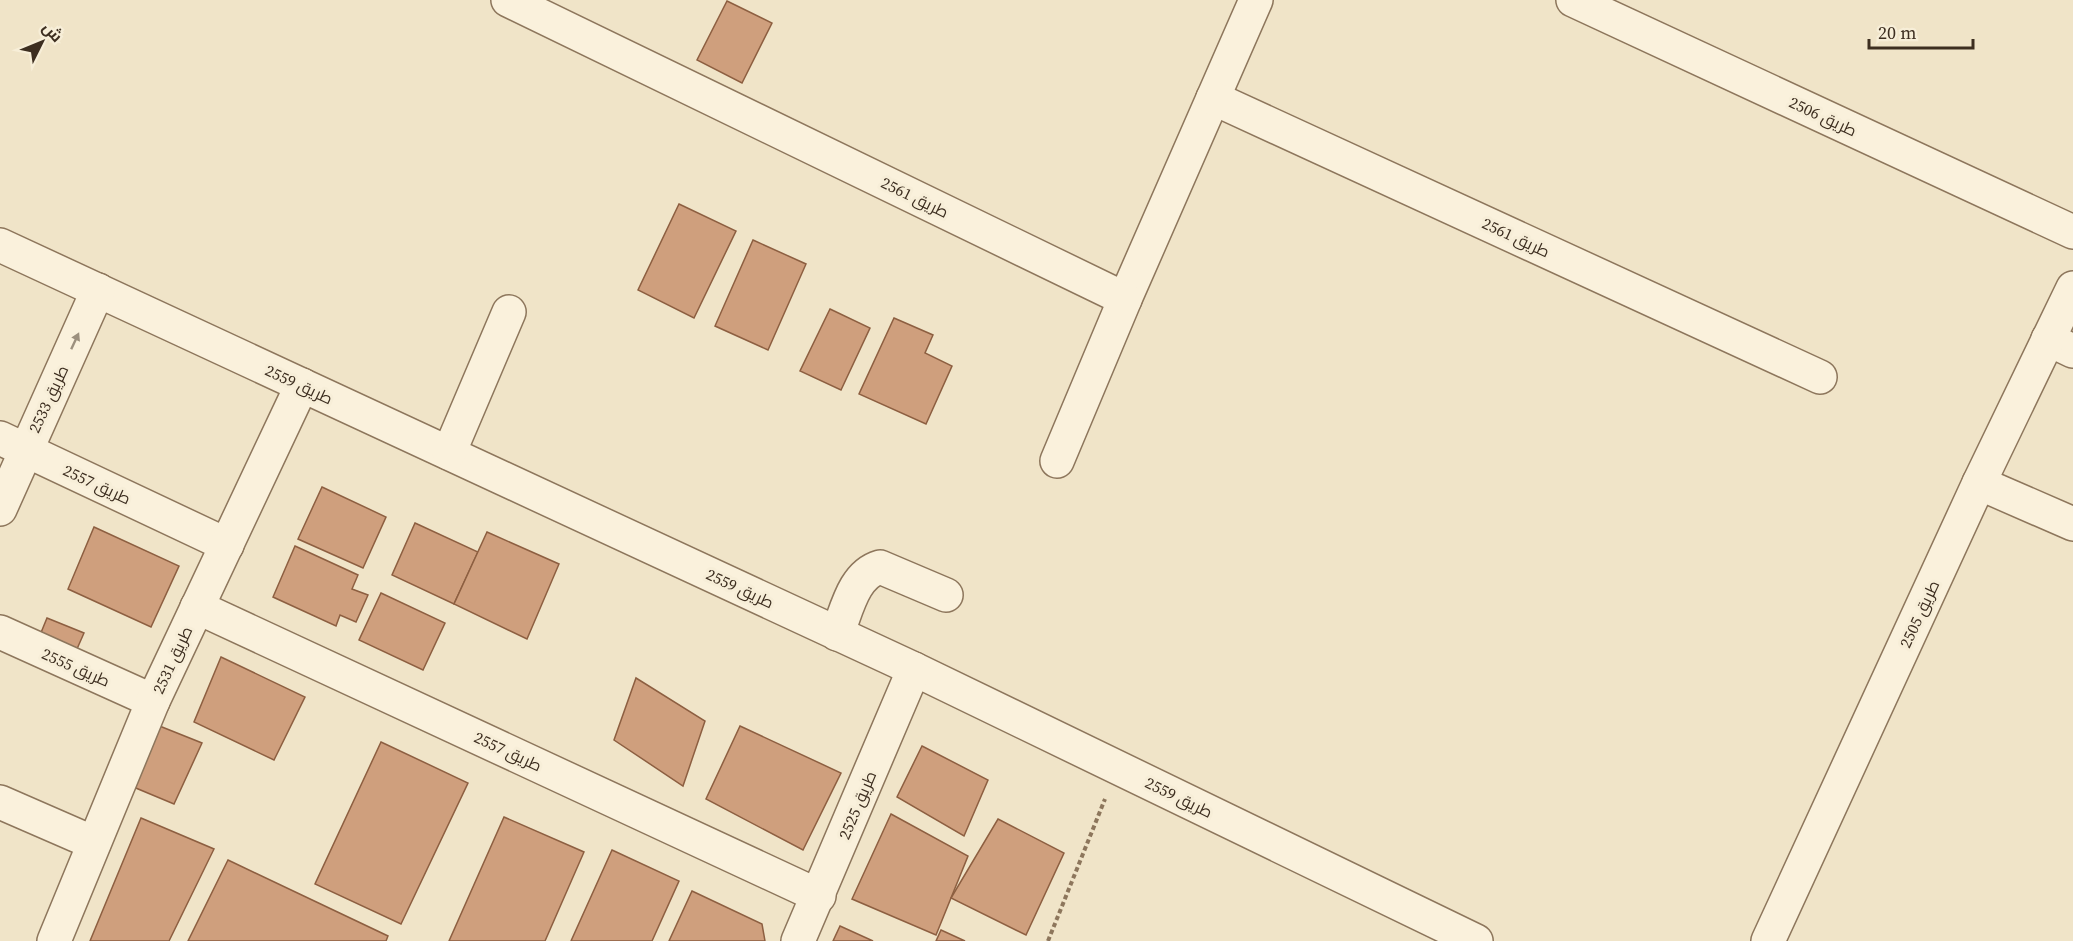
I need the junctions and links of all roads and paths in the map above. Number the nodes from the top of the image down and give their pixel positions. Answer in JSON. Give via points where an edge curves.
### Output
{"nodes":[{"id":1,"x":508,"y":0,"type":"edge"},
{"id":2,"x":1256,"y":0,"type":"edge"},
{"id":3,"x":1573,"y":0,"type":"edge"},
{"id":4,"x":1213,"y":98,"type":"junction"},
{"id":5,"x":2073,"y":232,"type":"edge"},
{"id":6,"x":0,"y":245,"type":"edge"},
{"id":7,"x":2073,"y":288,"type":"edge"},
{"id":8,"x":98,"y":290,"type":"junction"},
{"id":9,"x":1125,"y":299,"type":"junction"},
{"id":10,"x":509,"y":312,"type":"dead end"},
{"id":11,"x":2061,"y":345,"type":"edge"},
{"id":12,"x":1820,"y":377,"type":"dead end"},
{"id":13,"x":302,"y":385,"type":"junction"},
{"id":14,"x":12,"y":444,"type":"edge"},
{"id":15,"x":449,"y":453,"type":"junction"},
{"id":16,"x":1057,"y":461,"type":"dead end"},
{"id":17,"x":1979,"y":483,"type":"junction"},
{"id":18,"x":0,"y":509,"type":"edge"},
{"id":19,"x":2073,"y":524,"type":"edge"},
{"id":20,"x":227,"y":544,"type":"junction"},
{"id":21,"x":946,"y":595,"type":"dead end"},
{"id":22,"x":197,"y":607,"type":"junction"},
{"id":23,"x":0,"y":632,"type":"edge"},
{"id":24,"x":837,"y":633,"type":"junction"},
{"id":25,"x":914,"y":669,"type":"junction"},
{"id":26,"x":153,"y":701,"type":"junction"},
{"id":27,"x":1118,"y":768,"type":"junction"},
{"id":28,"x":0,"y":802,"type":"edge"},
{"id":29,"x":94,"y":843,"type":"junction"},
{"id":30,"x":819,"y":896,"type":"junction"},
{"id":31,"x":54,"y":941,"type":"edge"},
{"id":32,"x":798,"y":941,"type":"edge"},
{"id":33,"x":1048,"y":941,"type":"edge"},
{"id":34,"x":1476,"y":941,"type":"edge"},
{"id":35,"x":1768,"y":941,"type":"edge"}],
"edges":[{"from":1,"to":9,"type":"street","name":"طريق 2561"},
{"from":2,"to":4,"type":"street"},
{"from":3,"to":5,"type":"street","name":"طريق 2506"},
{"from":4,"to":9,"type":"street"},
{"from":4,"to":12,"type":"street","name":"طريق 2561"},
{"from":6,"to":8,"type":"street","name":"طريق 2559"},
{"from":7,"to":11,"type":"street","name":"طريق 2505"},
{"from":8,"to":13,"type":"street","name":"طريق 2559"},
{"from":14,"to":8,"type":"street","name":"طريق 2533","one_way":true},
{"from":9,"to":16,"type":"street"},
{"from":10,"to":15,"type":"street"},
{"from":11,"to":17,"type":"street","name":"طريق 2505"},
{"from":13,"to":15,"type":"street","name":"طريق 2559"},
{"from":13,"to":20,"type":"street","name":"طريق 2531"},
{"from":14,"to":18,"type":"street","name":"طريق 2533"},
{"from":14,"to":20,"type":"street","name":"طريق 2557"},
{"from":15,"to":24,"type":"street","name":"طريق 2559"},
{"from":17,"to":19,"type":"street"},
{"from":17,"to":35,"type":"street","name":"طريق 2505"},
{"from":20,"to":22,"type":"street","name":"طريق 2531"},
{"from":21,"to":24,"type":"street","via":[[880,567],[870,570],[857,585]]},
{"from":22,"to":26,"type":"street","name":"طريق 2531"},
{"from":22,"to":30,"type":"street","name":"طريق 2557"},
{"from":23,"to":26,"type":"street","name":"طريق 2555"},
{"from":24,"to":25,"type":"street","name":"طريق 2559"},
{"from":25,"to":27,"type":"street","name":"طريق 2559"},
{"from":25,"to":30,"type":"street","name":"طريق 2525"},
{"from":26,"to":29,"type":"street","name":"طريق 2531"},
{"from":27,"to":33,"type":"path"},
{"from":27,"to":34,"type":"street","name":"طريق 2559"},
{"from":28,"to":29,"type":"street"},
{"from":29,"to":31,"type":"street","name":"طريق 2531"},
{"from":30,"to":32,"type":"street","name":"طريق 2525"}]}
